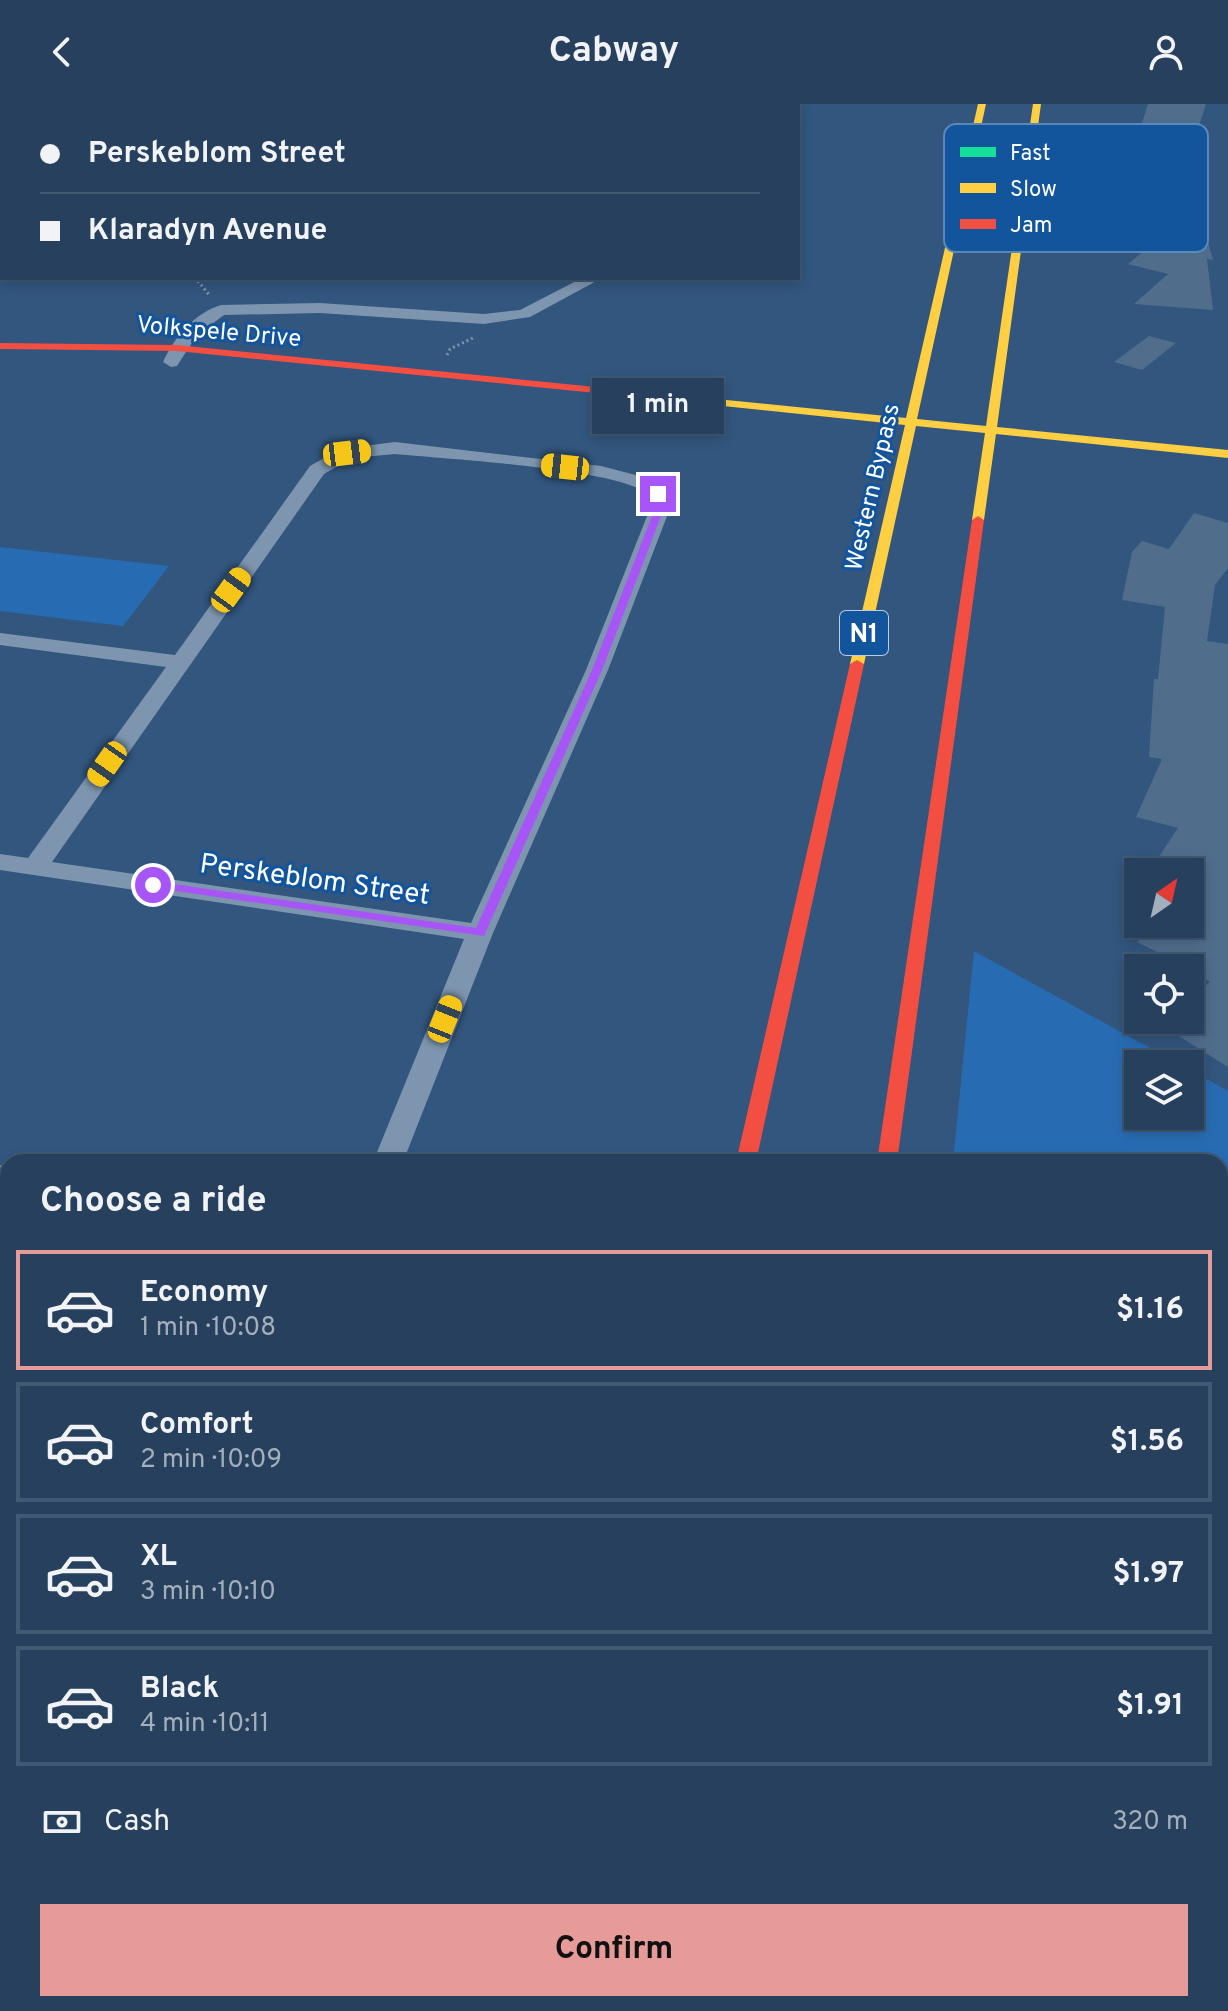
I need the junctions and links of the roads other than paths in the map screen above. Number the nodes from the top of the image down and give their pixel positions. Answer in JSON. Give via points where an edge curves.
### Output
{"nodes":[{"id":1,"x":982,"y":104,"type":"edge"},
{"id":2,"x":1037,"y":104,"type":"edge"},
{"id":3,"x":978,"y":124,"type":"edge"},
{"id":4,"x":1034,"y":124,"type":"edge"},
{"id":5,"x":949,"y":252,"type":"edge"},
{"id":6,"x":1016,"y":252,"type":"edge"},
{"id":7,"x":590,"y":280,"type":"edge"},
{"id":8,"x":0,"y":346,"type":"edge"},
{"id":9,"x":174,"y":355,"type":"junction"},
{"id":10,"x":0,"y":365,"type":"edge"},
{"id":11,"x":1228,"y":454,"type":"edge"},
{"id":12,"x":0,"y":639,"type":"edge"},
{"id":13,"x":180,"y":662,"type":"junction"},
{"id":14,"x":0,"y":862,"type":"edge"},
{"id":15,"x":35,"y":867,"type":"junction"},
{"id":16,"x":480,"y":933,"type":"junction"},
{"id":17,"x":391,"y":1154,"type":"edge"},
{"id":18,"x":748,"y":1154,"type":"edge"},
{"id":19,"x":888,"y":1154,"type":"edge"}],
"edges":[{"from":1,"to":3,"type":"main road","name":"Western Bypass","number":"N1"},
{"from":2,"to":4,"type":"main road"},
{"from":5,"to":18,"type":"main road","name":"Western Bypass","number":"N1"},
{"from":6,"to":19,"type":"main road"},
{"from":7,"to":9,"type":"street","via":[[524,314],[484,319],[320,308],[221,310],[209,315]]},
{"from":8,"to":9,"type":"main road","name":"Volkspele Drive"},
{"from":9,"to":10,"type":"main road","name":"Volkspele Drive"},
{"from":9,"to":11,"type":"main road","name":"Volkspele Drive"},
{"from":12,"to":13,"type":"street"},
{"from":13,"to":15,"type":"street"},
{"from":13,"to":16,"type":"street","via":[[317,470],[347,453],[395,448],[594,470],[648,484],[658,494],[659,511],[597,670]]},
{"from":14,"to":15,"type":"street","name":"Perskeblom Street"},
{"from":15,"to":16,"type":"street","name":"Perskeblom Street"},
{"from":16,"to":17,"type":"street"}]}
